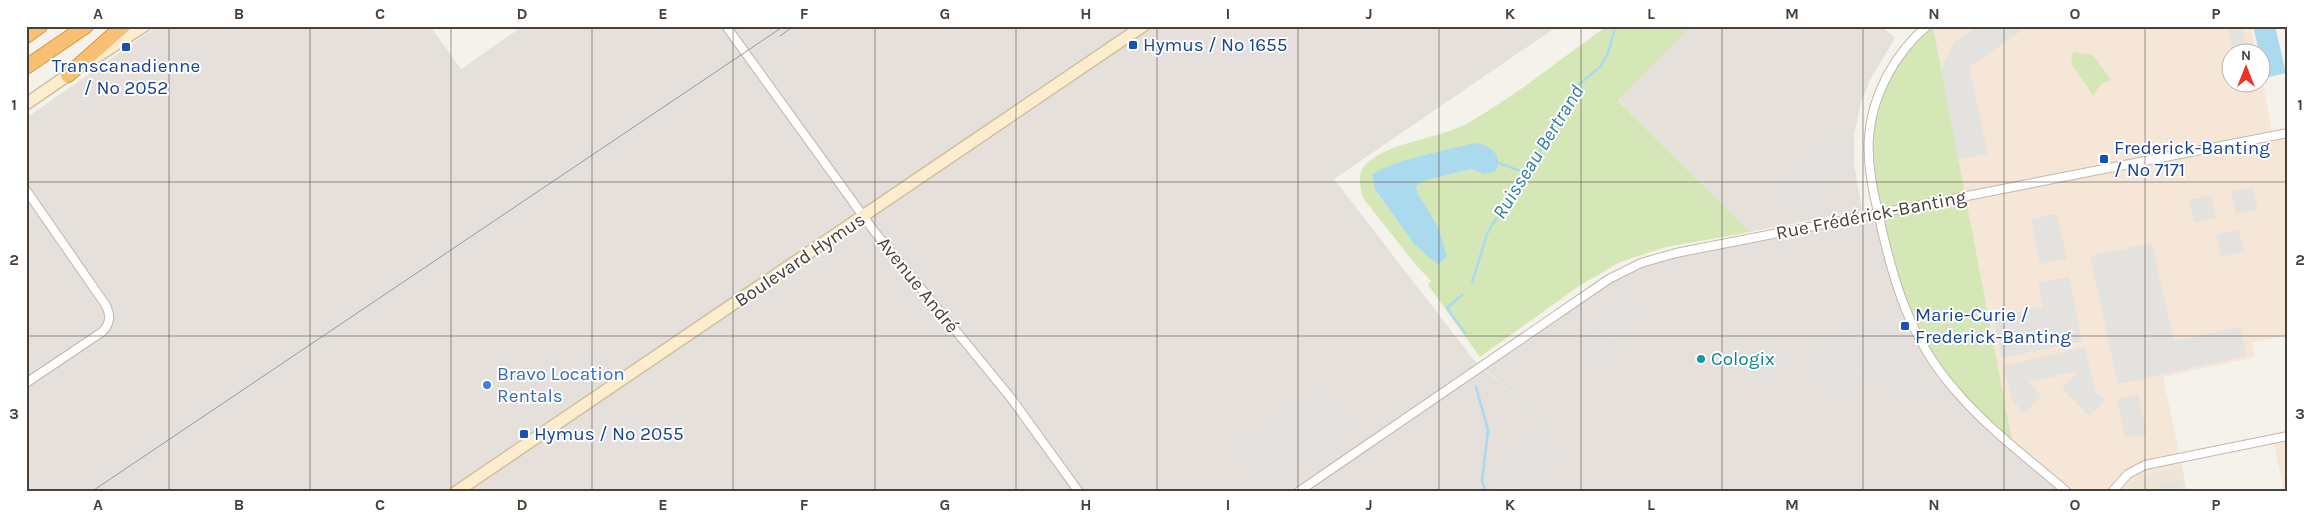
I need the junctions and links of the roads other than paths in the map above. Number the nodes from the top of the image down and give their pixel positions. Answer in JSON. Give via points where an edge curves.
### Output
{"nodes":[{"id":1,"x":40,"y":26,"type":"edge"},
{"id":2,"x":86,"y":26,"type":"edge"},
{"id":3,"x":123,"y":26,"type":"edge"},
{"id":4,"x":144,"y":26,"type":"edge"},
{"id":5,"x":726,"y":26,"type":"edge"},
{"id":6,"x":1143,"y":26,"type":"edge"},
{"id":7,"x":1927,"y":26,"type":"edge"},
{"id":8,"x":26,"y":36,"type":"edge"},
{"id":9,"x":26,"y":67,"type":"edge"},
{"id":10,"x":68,"y":75,"type":"junction"},
{"id":11,"x":26,"y":104,"type":"edge"},
{"id":12,"x":2288,"y":133,"type":"edge"},
{"id":13,"x":26,"y":190,"type":"edge"},
{"id":14,"x":1878,"y":214,"type":"junction"},
{"id":15,"x":864,"y":216,"type":"junction"},
{"id":16,"x":26,"y":384,"type":"edge"},
{"id":17,"x":2288,"y":436,"type":"edge"},
{"id":18,"x":456,"y":492,"type":"edge"},
{"id":19,"x":1079,"y":492,"type":"edge"},
{"id":20,"x":1298,"y":492,"type":"edge"},
{"id":21,"x":2067,"y":492,"type":"edge"},
{"id":22,"x":2112,"y":492,"type":"edge"}],
"edges":[{"from":1,"to":8,"type":"highway"},
{"from":2,"to":9,"type":"highway"},
{"from":3,"to":10,"type":"highway"},
{"from":4,"to":10,"type":"street"},
{"from":5,"to":15,"type":"street","name":"Avenue André"},
{"from":6,"to":15,"type":"street","name":"Boulevard Hymus"},
{"from":7,"to":14,"type":"street","via":[[1903,50],[1883,83],[1874,111],[1869,137],[1869,172]]},
{"from":10,"to":11,"type":"street"},
{"from":12,"to":14,"type":"street","name":"Rue Frédérick-Banting"},
{"from":13,"to":16,"type":"street","via":[[105,304],[110,319],[102,332]]},
{"from":14,"to":20,"type":"street","name":"Rue Frédérick-Banting","via":[[1676,253],[1641,263],[1609,279]]},
{"from":14,"to":21,"type":"street","via":[[1900,299],[1924,347],[1961,397],[1994,430]]},
{"from":15,"to":18,"type":"street","name":"Boulevard Hymus"},
{"from":15,"to":19,"type":"street","name":"Avenue André","via":[[1014,402]]},
{"from":17,"to":22,"type":"street","via":[[2145,465],[2128,474]]}]}
